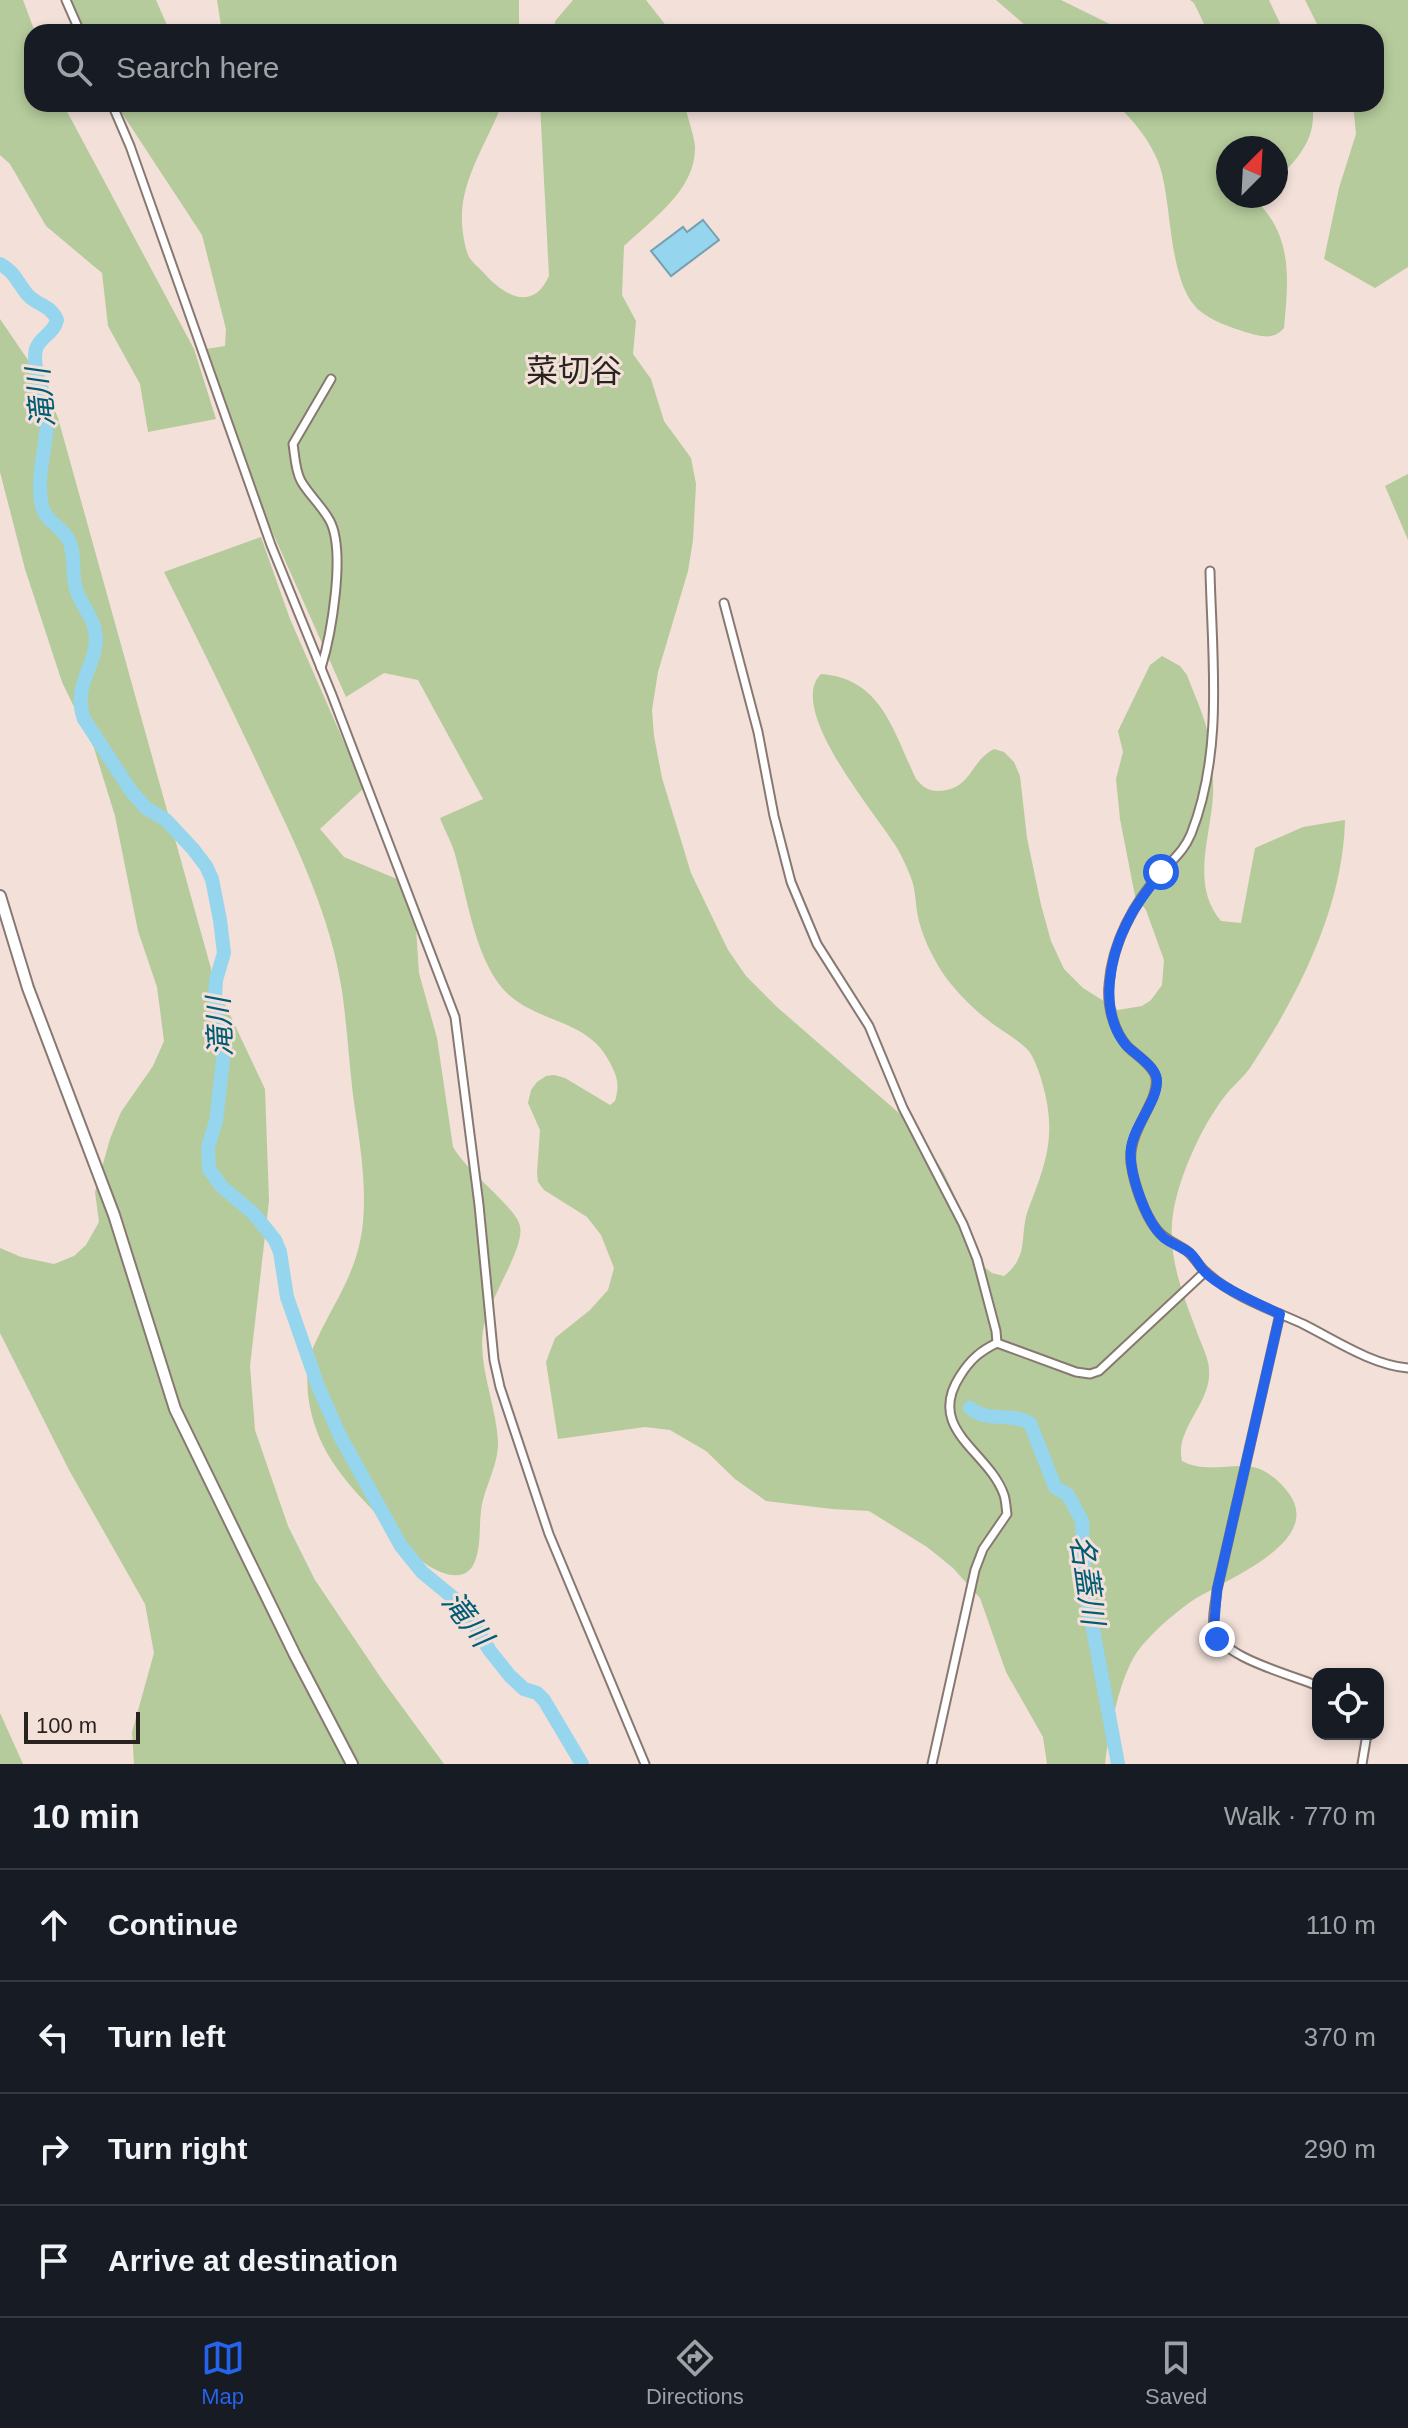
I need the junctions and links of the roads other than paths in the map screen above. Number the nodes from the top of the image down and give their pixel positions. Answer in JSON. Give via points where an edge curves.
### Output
{"nodes":[{"id":1,"x":66,"y":0,"type":"edge"},
{"id":2,"x":76,"y":24,"type":"edge"},
{"id":3,"x":115,"y":112,"type":"edge"},
{"id":4,"x":331,"y":379,"type":"dead end"},
{"id":5,"x":1210,"y":571,"type":"dead end"},
{"id":6,"x":724,"y":603,"type":"dead end"},
{"id":7,"x":321,"y":668,"type":"junction"},
{"id":8,"x":0,"y":896,"type":"edge"},
{"id":9,"x":1205,"y":1272,"type":"junction"},
{"id":10,"x":1280,"y":1314,"type":"junction"},
{"id":11,"x":997,"y":1343,"type":"junction"},
{"id":12,"x":1408,"y":1368,"type":"edge"},
{"id":13,"x":1312,"y":1684,"type":"edge"},
{"id":14,"x":1366,"y":1740,"type":"edge"},
{"id":15,"x":352,"y":1764,"type":"edge"},
{"id":16,"x":645,"y":1764,"type":"edge"},
{"id":17,"x":932,"y":1764,"type":"edge"},
{"id":18,"x":1362,"y":1764,"type":"edge"}],
"edges":[{"from":1,"to":2,"type":"street"},
{"from":3,"to":7,"type":"street","via":[[271,545]]},
{"from":4,"to":7,"type":"street","via":[[293,444],[299,477],[334,534],[333,626]]},
{"from":5,"to":9,"type":"street","via":[[1214,721],[1203,793],[1184,850],[1128,919],[1109,985],[1117,1031],[1157,1080],[1131,1149],[1138,1188],[1156,1229]]},
{"from":6,"to":11,"type":"street","via":[[791,882],[817,944],[869,1026],[903,1108],[963,1224]]},
{"from":7,"to":16,"type":"street","via":[[455,1017],[500,1387],[549,1534]]},
{"from":8,"to":15,"type":"street","via":[[28,988],[114,1215],[175,1409]]},
{"from":9,"to":10,"type":"street"},
{"from":9,"to":11,"type":"street","via":[[1099,1371],[1076,1372]]},
{"from":10,"to":12,"type":"street","via":[[1376,1359]]},
{"from":10,"to":13,"type":"street","via":[[1217,1590],[1214,1628],[1217,1639],[1235,1654]]},
{"from":11,"to":17,"type":"street","via":[[970,1361],[949,1403],[950,1420],[1003,1494],[1007,1514],[975,1570]]},
{"from":14,"to":18,"type":"street"}]}
